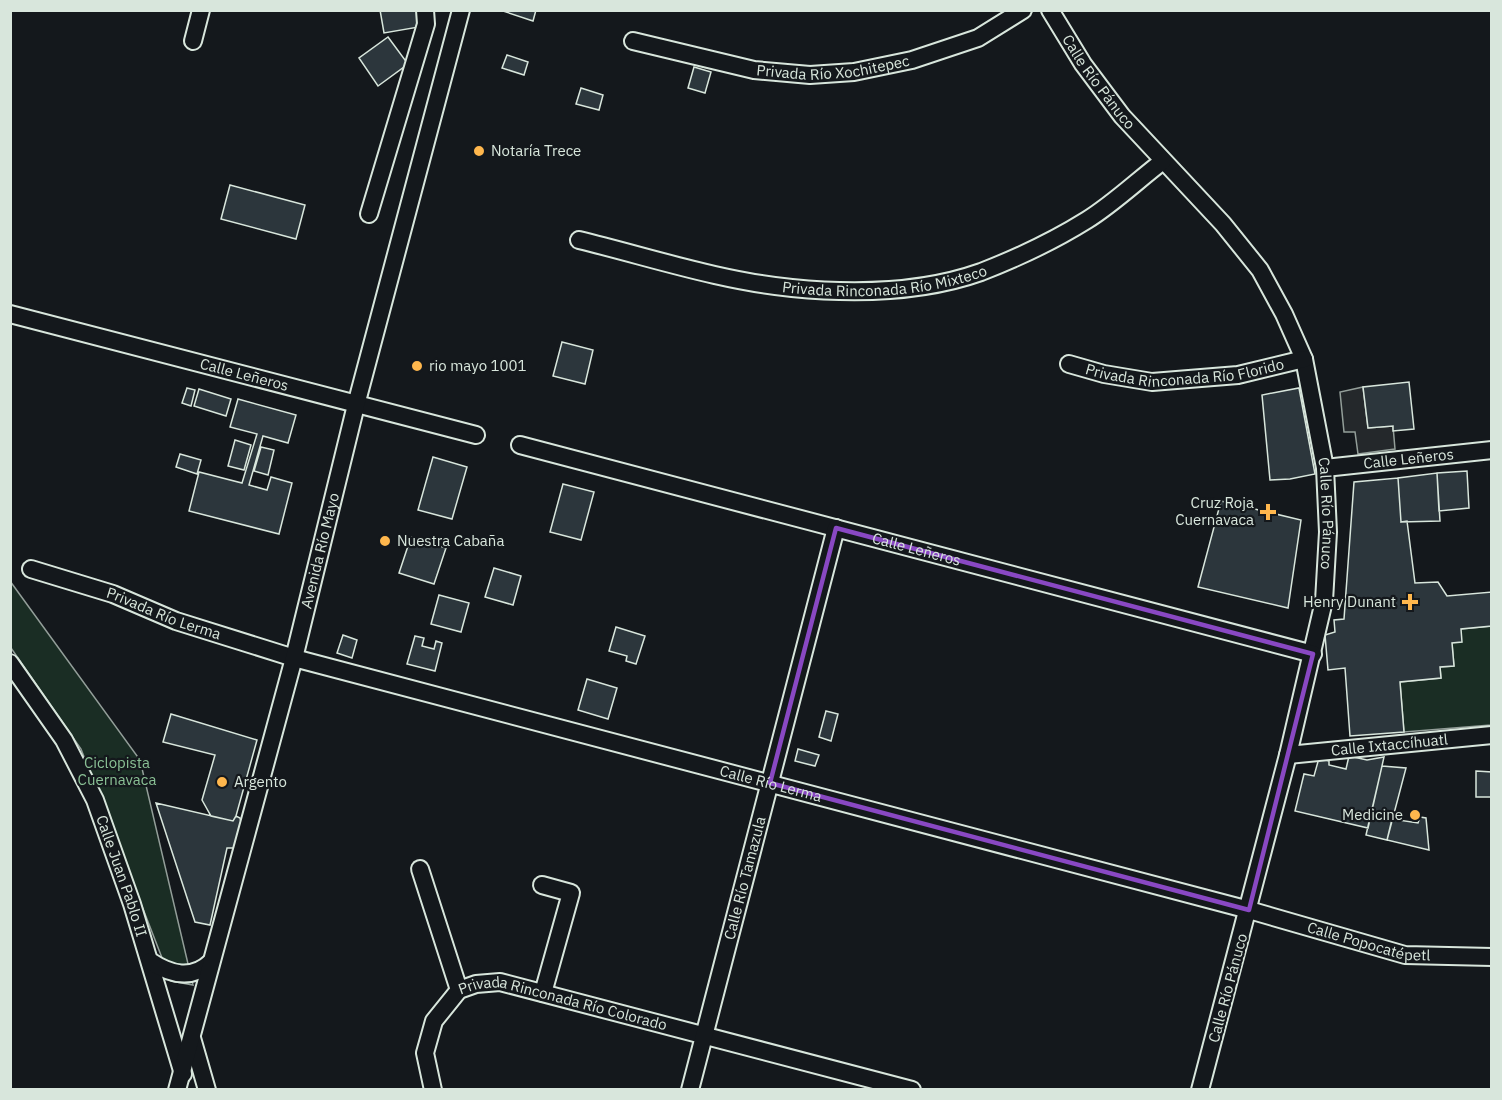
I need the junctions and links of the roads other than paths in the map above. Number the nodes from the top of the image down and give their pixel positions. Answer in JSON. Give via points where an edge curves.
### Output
{"nodes":[{"id":1,"x":201,"y":10,"type":"edge"},
{"id":2,"x":424,"y":10,"type":"edge"},
{"id":3,"x":461,"y":10,"type":"edge"},
{"id":4,"x":1023,"y":10,"type":"edge"},
{"id":5,"x":1050,"y":10,"type":"edge"},
{"id":6,"x":193,"y":41,"type":"dead end"},
{"id":7,"x":633,"y":41,"type":"dead end"},
{"id":8,"x":1163,"y":161,"type":"junction"},
{"id":9,"x":369,"y":214,"type":"dead end"},
{"id":10,"x":579,"y":240,"type":"dead end"},
{"id":11,"x":10,"y":314,"type":"edge"},
{"id":12,"x":1304,"y":359,"type":"junction"},
{"id":13,"x":1069,"y":364,"type":"dead end"},
{"id":14,"x":357,"y":405,"type":"junction"},
{"id":15,"x":476,"y":435,"type":"dead end"},
{"id":16,"x":520,"y":445,"type":"dead end"},
{"id":17,"x":1491,"y":450,"type":"edge"},
{"id":18,"x":1325,"y":468,"type":"junction"},
{"id":19,"x":836,"y":528,"type":"junction"},
{"id":20,"x":31,"y":569,"type":"dead end"},
{"id":21,"x":1313,"y":654,"type":"junction"},
{"id":22,"x":294,"y":658,"type":"junction"},
{"id":23,"x":10,"y":663,"type":"edge"},
{"id":24,"x":1491,"y":735,"type":"edge"},
{"id":25,"x":1288,"y":756,"type":"junction"},
{"id":26,"x":770,"y":783,"type":"junction"},
{"id":27,"x":420,"y":869,"type":"dead end"},
{"id":28,"x":542,"y":885,"type":"dead end"},
{"id":29,"x":1249,"y":910,"type":"junction"},
{"id":30,"x":1491,"y":957,"type":"edge"},
{"id":31,"x":150,"y":961,"type":"junction"},
{"id":32,"x":211,"y":962,"type":"junction"},
{"id":33,"x":459,"y":990,"type":"junction"},
{"id":34,"x":543,"y":993,"type":"junction"},
{"id":35,"x":704,"y":1035,"type":"junction"},
{"id":36,"x":192,"y":1036,"type":"junction"},
{"id":37,"x":182,"y":1072,"type":"junction"},
{"id":38,"x":177,"y":1089,"type":"edge"},
{"id":39,"x":187,"y":1089,"type":"edge"},
{"id":40,"x":207,"y":1089,"type":"edge"},
{"id":41,"x":433,"y":1089,"type":"edge"},
{"id":42,"x":690,"y":1089,"type":"edge"},
{"id":43,"x":912,"y":1089,"type":"edge"},
{"id":44,"x":1200,"y":1089,"type":"edge"}],
"edges":[{"from":1,"to":6,"type":"street"},
{"from":2,"to":9,"type":"street","via":[[426,24]]},
{"from":3,"to":14,"type":"street","name":"Avenida Río Mayo"},
{"from":4,"to":7,"type":"street","name":"Privada Río Xochitepec","via":[[978,38],[912,60],[854,72],[810,75],[754,70]]},
{"from":5,"to":8,"type":"street","name":"Calle Río Pánuco","via":[[1083,64]]},
{"from":8,"to":10,"type":"street","name":"Privada Rinconada Río Mixteco","via":[[1079,225],[980,272],[929,285],[866,291],[791,288],[722,276]]},
{"from":8,"to":12,"type":"street","name":"Calle Río Pánuco","via":[[1260,270]]},
{"from":11,"to":14,"type":"street","name":"Calle Leñeros"},
{"from":12,"to":13,"type":"street","name":"Privada Rinconada Río Florido","via":[[1238,375],[1152,382],[1104,375]]},
{"from":12,"to":18,"type":"street","name":"Calle Río Pánuco"},
{"from":14,"to":15,"type":"street","name":"Calle Leñeros"},
{"from":14,"to":22,"type":"street","name":"Avenida Río Mayo"},
{"from":16,"to":19,"type":"street","name":"Calle Leñeros"},
{"from":17,"to":18,"type":"street","name":"Calle Leñeros"},
{"from":18,"to":21,"type":"street","name":"Calle Río Pánuco","via":[[1328,543],[1324,601]]},
{"from":19,"to":21,"type":"street","name":"Calle Leñeros"},
{"from":19,"to":26,"type":"street","name":"Calle Río Tamazula"},
{"from":20,"to":22,"type":"street","name":"Privada Río Lerma"},
{"from":21,"to":25,"type":"street","name":"Calle Río Pánuco"},
{"from":22,"to":26,"type":"street","name":"Calle Río Lerma"},
{"from":22,"to":32,"type":"street","name":"Avenida Río Mayo"},
{"from":23,"to":31,"type":"street","name":"Calle Juan Pablo II","via":[[64,740],[95,800]]},
{"from":24,"to":25,"type":"street","name":"Calle Ixtaccíhuatl"},
{"from":25,"to":29,"type":"street","name":"Calle Río Pánuco"},
{"from":26,"to":29,"type":"street","name":"Calle Río Lerma"},
{"from":26,"to":35,"type":"street","name":"Calle Río Tamazula"},
{"from":27,"to":33,"type":"street"},
{"from":28,"to":34,"type":"street","via":[[571,893]]},
{"from":29,"to":30,"type":"street","name":"Calle Popocatépetl","via":[[1406,955]]},
{"from":29,"to":44,"type":"street","name":"Calle Río Pánuco"},
{"from":31,"to":32,"type":"street","via":[[170,973],[182,974],[204,969]]},
{"from":31,"to":37,"type":"street","name":"Calle Juan Pablo II"},
{"from":32,"to":36,"type":"street","name":"Avenida Río Mayo"},
{"from":33,"to":34,"type":"street","name":"Privada Rinconada Río Colorado","via":[[500,982]]},
{"from":33,"to":41,"type":"street","name":"Privada Rinconada Río Colorado","via":[[434,1020],[425,1053]]},
{"from":34,"to":35,"type":"street","name":"Privada Rinconada Río Colorado"},
{"from":35,"to":42,"type":"street","name":"Calle Río Tamazula"},
{"from":35,"to":43,"type":"street","name":"Privada Rinconada Río Colorado"},
{"from":36,"to":37,"type":"street","name":"Avenida Río Mayo"},
{"from":36,"to":40,"type":"street"},
{"from":37,"to":38,"type":"street","name":"Avenida Río Mayo"},
{"from":37,"to":39,"type":"street","name":"Calle Juan Pablo II"}]}
